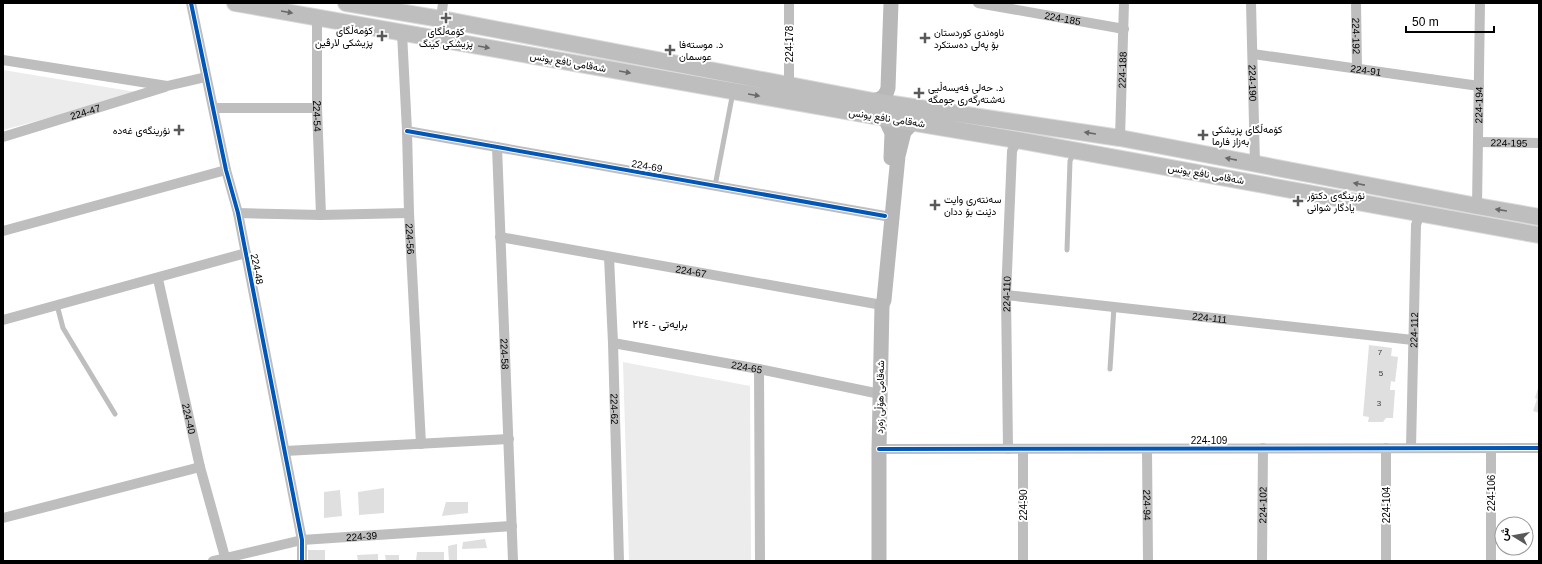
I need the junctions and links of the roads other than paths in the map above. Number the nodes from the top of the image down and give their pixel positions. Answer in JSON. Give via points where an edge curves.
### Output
{"nodes":[{"id":1,"x":191,"y":3,"type":"edge"},
{"id":2,"x":235,"y":3,"type":"edge"},
{"id":3,"x":351,"y":3,"type":"edge"},
{"id":4,"x":443,"y":3,"type":"edge"},
{"id":5,"x":789,"y":3,"type":"edge"},
{"id":6,"x":891,"y":3,"type":"edge"},
{"id":7,"x":978,"y":3,"type":"edge"},
{"id":8,"x":1124,"y":3,"type":"edge"},
{"id":9,"x":1251,"y":3,"type":"edge"},
{"id":10,"x":1356,"y":3,"type":"edge"},
{"id":11,"x":1480,"y":3,"type":"edge"},
{"id":12,"x":1000,"y":5,"type":"edge"},
{"id":13,"x":316,"y":18,"type":"junction"},
{"id":14,"x":441,"y":19,"type":"junction"},
{"id":15,"x":1124,"y":29,"type":"junction"},
{"id":16,"x":402,"y":33,"type":"junction"},
{"id":17,"x":526,"y":35,"type":"junction"},
{"id":18,"x":1253,"y":54,"type":"junction"},
{"id":19,"x":527,"y":55,"type":"junction"},
{"id":20,"x":3,"y":60,"type":"edge"},
{"id":21,"x":1357,"y":69,"type":"junction"},
{"id":22,"x":206,"y":77,"type":"junction"},
{"id":23,"x":789,"y":85,"type":"junction"},
{"id":24,"x":167,"y":86,"type":"junction"},
{"id":25,"x":1479,"y":86,"type":"junction"},
{"id":26,"x":888,"y":88,"type":"junction"},
{"id":27,"x":733,"y":91,"type":"junction"},
{"id":28,"x":873,"y":101,"type":"junction"},
{"id":29,"x":904,"y":105,"type":"junction"},
{"id":30,"x":214,"y":108,"type":"junction"},
{"id":31,"x":316,"y":108,"type":"junction"},
{"id":32,"x":885,"y":118,"type":"junction"},
{"id":33,"x":913,"y":122,"type":"junction"},
{"id":34,"x":407,"y":131,"type":"junction"},
{"id":35,"x":3,"y":137,"type":"edge"},
{"id":36,"x":1120,"y":138,"type":"junction"},
{"id":37,"x":1017,"y":140,"type":"junction"},
{"id":38,"x":1478,"y":142,"type":"junction"},
{"id":39,"x":1539,"y":143,"type":"edge"},
{"id":40,"x":497,"y":147,"type":"junction"},
{"id":41,"x":1074,"y":150,"type":"junction"},
{"id":42,"x":1255,"y":164,"type":"junction"},
{"id":43,"x":226,"y":170,"type":"junction"},
{"id":44,"x":715,"y":186,"type":"junction"},
{"id":45,"x":1477,"y":206,"type":"junction"},
{"id":46,"x":238,"y":213,"type":"junction"},
{"id":47,"x":409,"y":213,"type":"junction"},
{"id":48,"x":1420,"y":213,"type":"junction"},
{"id":49,"x":321,"y":215,"type":"junction"},
{"id":50,"x":884,"y":216,"type":"junction"},
{"id":51,"x":1539,"y":217,"type":"edge"},
{"id":52,"x":3,"y":231,"type":"edge"},
{"id":53,"x":1537,"y":235,"type":"edge"},
{"id":54,"x":500,"y":237,"type":"junction"},
{"id":55,"x":1067,"y":250,"type":"dead end"},
{"id":56,"x":246,"y":253,"type":"junction"},
{"id":57,"x":609,"y":256,"type":"junction"},
{"id":58,"x":158,"y":279,"type":"junction"},
{"id":59,"x":1006,"y":296,"type":"junction"},
{"id":60,"x":57,"y":305,"type":"junction"},
{"id":61,"x":882,"y":305,"type":"junction"},
{"id":62,"x":1114,"y":307,"type":"junction"},
{"id":63,"x":3,"y":320,"type":"edge"},
{"id":64,"x":1413,"y":340,"type":"junction"},
{"id":65,"x":613,"y":343,"type":"junction"},
{"id":66,"x":759,"y":369,"type":"junction"},
{"id":67,"x":1110,"y":369,"type":"dead end"},
{"id":68,"x":880,"y":394,"type":"junction"},
{"id":69,"x":115,"y":414,"type":"dead end"},
{"id":70,"x":508,"y":439,"type":"junction"},
{"id":71,"x":421,"y":444,"type":"junction"},
{"id":72,"x":1263,"y":448,"type":"junction"},
{"id":73,"x":1386,"y":448,"type":"junction"},
{"id":74,"x":1411,"y":448,"type":"junction"},
{"id":75,"x":1491,"y":448,"type":"junction"},
{"id":76,"x":1539,"y":448,"type":"edge"},
{"id":77,"x":879,"y":449,"type":"junction"},
{"id":78,"x":1008,"y":449,"type":"junction"},
{"id":79,"x":1023,"y":449,"type":"junction"},
{"id":80,"x":1147,"y":449,"type":"junction"},
{"id":81,"x":285,"y":451,"type":"junction"},
{"id":82,"x":200,"y":467,"type":"junction"},
{"id":83,"x":3,"y":518,"type":"edge"},
{"id":84,"x":512,"y":526,"type":"junction"},
{"id":85,"x":302,"y":540,"type":"junction"},
{"id":86,"x":225,"y":557,"type":"junction"},
{"id":87,"x":213,"y":561,"type":"edge"},
{"id":88,"x":302,"y":561,"type":"edge"},
{"id":89,"x":513,"y":561,"type":"edge"},
{"id":90,"x":619,"y":561,"type":"edge"},
{"id":91,"x":760,"y":561,"type":"edge"},
{"id":92,"x":879,"y":561,"type":"edge"},
{"id":93,"x":1023,"y":561,"type":"edge"},
{"id":94,"x":1148,"y":561,"type":"edge"},
{"id":95,"x":1262,"y":561,"type":"edge"},
{"id":96,"x":1386,"y":561,"type":"edge"},
{"id":97,"x":1491,"y":561,"type":"edge"}],
"edges":[{"from":1,"to":22,"type":"street","name":"224-48"},
{"from":2,"to":13,"type":"main road","name":"شەقامی نافع یونس","one_way":true},
{"from":3,"to":14,"type":"main road","name":"شەقامی نافع یونس"},
{"from":4,"to":14,"type":"street"},
{"from":5,"to":23,"type":"street","name":"224-178"},
{"from":6,"to":26,"type":"street"},
{"from":7,"to":12,"type":"street","name":"224-185"},
{"from":8,"to":15,"type":"street","name":"224-188"},
{"from":9,"to":18,"type":"street","name":"224-190"},
{"from":10,"to":21,"type":"street","name":"224-192"},
{"from":11,"to":25,"type":"street","name":"224-194"},
{"from":12,"to":15,"type":"street","name":"224-185"},
{"from":13,"to":16,"type":"main road","name":"شەقامی نافع یونس"},
{"from":13,"to":31,"type":"street","name":"224-54"},
{"from":14,"to":17,"type":"main road","name":"شەقامی نافع یونس"},
{"from":15,"to":36,"type":"street","name":"224-188"},
{"from":16,"to":19,"type":"main road","name":"شەقامی نافع یونس","one_way":true},
{"from":16,"to":34,"type":"street","name":"224-56"},
{"from":17,"to":19,"type":"main road"},
{"from":17,"to":23,"type":"main road","name":"شەقامی نافع یونس"},
{"from":18,"to":21,"type":"street","name":"224-91"},
{"from":18,"to":42,"type":"street","name":"224-190"},
{"from":19,"to":27,"type":"main road","name":"شەقامی نافع یونس","one_way":true},
{"from":20,"to":24,"type":"street"},
{"from":21,"to":25,"type":"street","name":"224-91"},
{"from":22,"to":24,"type":"street","name":"224-47"},
{"from":22,"to":30,"type":"street","name":"224-48"},
{"from":23,"to":28,"type":"main road","name":"شەقامی نافع یونس"},
{"from":24,"to":35,"type":"street","name":"224-47"},
{"from":25,"to":38,"type":"street","name":"224-194"},
{"from":26,"to":28,"type":"street","via":[[883,97]]},
{"from":26,"to":29,"type":"street","via":[[894,99]]},
{"from":27,"to":32,"type":"main road","name":"شەقامی نافع یونس","one_way":true},
{"from":27,"to":44,"type":"lane"},
{"from":28,"to":29,"type":"main road","name":"شەقامی نافع یونس"},
{"from":36,"to":29,"type":"main road","name":"شەقامی نافع یونس","one_way":true},
{"from":30,"to":31,"type":"street"},
{"from":30,"to":43,"type":"street","name":"224-48"},
{"from":31,"to":49,"type":"street","name":"224-54"},
{"from":32,"to":33,"type":"main road","name":"شەقامی نافع یونس"},
{"from":32,"to":50,"type":"street","name":"شەقامی هۆڵی زەرد","via":[[892,133]]},
{"from":33,"to":37,"type":"main road","name":"شەقامی نافع یونس"},
{"from":33,"to":61,"type":"street","name":"شەقامی هۆڵی زەرد","via":[[904,132],[898,156]]},
{"from":34,"to":40,"type":"street","name":"224-69"},
{"from":34,"to":47,"type":"street","name":"224-56"},
{"from":42,"to":36,"type":"main road","name":"شەقامی نافع یونس","one_way":true},
{"from":37,"to":41,"type":"main road","name":"شەقامی نافع یونس"},
{"from":37,"to":59,"type":"street","name":"224-110","via":[[1012,151]]},
{"from":38,"to":39,"type":"street","name":"224-195"},
{"from":38,"to":45,"type":"street","name":"224-194"},
{"from":40,"to":44,"type":"street","name":"224-69"},
{"from":40,"to":54,"type":"street","name":"224-58"},
{"from":41,"to":48,"type":"main road","name":"شەقامی نافع یونس"},
{"from":41,"to":55,"type":"lane","via":[[1070,162]]},
{"from":45,"to":42,"type":"main road","name":"شەقامی نافع یونس","one_way":true},
{"from":43,"to":46,"type":"street","name":"224-48"},
{"from":43,"to":52,"type":"street"},
{"from":44,"to":50,"type":"street","name":"224-69"},
{"from":51,"to":45,"type":"main road","name":"شەقامی نافع یونس","one_way":true},
{"from":46,"to":49,"type":"street"},
{"from":46,"to":56,"type":"street","name":"224-48"},
{"from":47,"to":49,"type":"street"},
{"from":47,"to":71,"type":"street","name":"224-56"},
{"from":48,"to":53,"type":"main road","name":"شەقامی نافع یونس"},
{"from":48,"to":64,"type":"street","name":"224-112","via":[[1416,225]]},
{"from":50,"to":61,"type":"street","name":"شەقامی هۆڵی زەرد","via":[[879,300]]},
{"from":54,"to":57,"type":"street","name":"224-67"},
{"from":54,"to":70,"type":"street","name":"224-58"},
{"from":56,"to":58,"type":"street"},
{"from":56,"to":81,"type":"street","name":"224-48"},
{"from":57,"to":61,"type":"street","name":"224-67"},
{"from":57,"to":65,"type":"street","name":"224-62"},
{"from":58,"to":60,"type":"street"},
{"from":58,"to":82,"type":"street","name":"224-40"},
{"from":59,"to":62,"type":"street","name":"224-111"},
{"from":59,"to":78,"type":"street","name":"224-110"},
{"from":60,"to":63,"type":"street"},
{"from":60,"to":69,"type":"lane","via":[[63,328]]},
{"from":61,"to":68,"type":"street","name":"شەقامی هۆڵی زەرد"},
{"from":62,"to":64,"type":"street","name":"224-111"},
{"from":62,"to":67,"type":"lane"},
{"from":64,"to":74,"type":"street","name":"224-112"},
{"from":65,"to":66,"type":"street","name":"224-65"},
{"from":65,"to":90,"type":"street","name":"224-62"},
{"from":66,"to":68,"type":"street","name":"224-65"},
{"from":66,"to":91,"type":"street"},
{"from":68,"to":77,"type":"street","name":"شەقامی هۆڵی زەرد"},
{"from":70,"to":71,"type":"street"},
{"from":70,"to":84,"type":"street","name":"224-58"},
{"from":71,"to":81,"type":"street"},
{"from":72,"to":73,"type":"street","name":"224-109"},
{"from":72,"to":80,"type":"street","name":"224-109"},
{"from":72,"to":95,"type":"street","name":"224-102"},
{"from":73,"to":74,"type":"street","name":"224-109"},
{"from":73,"to":96,"type":"street","name":"224-104"},
{"from":74,"to":75,"type":"street","name":"224-109"},
{"from":75,"to":76,"type":"street","name":"224-109"},
{"from":75,"to":97,"type":"street","name":"224-106"},
{"from":77,"to":78,"type":"street","name":"224-109"},
{"from":77,"to":92,"type":"street","name":"شەقامی هۆڵی زەرد"},
{"from":78,"to":79,"type":"street","name":"224-109"},
{"from":79,"to":80,"type":"street","name":"224-109"},
{"from":79,"to":93,"type":"street","name":"224-90"},
{"from":80,"to":94,"type":"street","name":"224-94"},
{"from":81,"to":85,"type":"street","name":"224-48"},
{"from":82,"to":83,"type":"street"},
{"from":82,"to":86,"type":"street","name":"224-40"},
{"from":84,"to":85,"type":"street","name":"224-39"},
{"from":84,"to":89,"type":"street","name":"224-58"},
{"from":85,"to":86,"type":"street","name":"224-39"},
{"from":85,"to":88,"type":"street","name":"224-48"},
{"from":86,"to":87,"type":"street","name":"224-39"}]}
